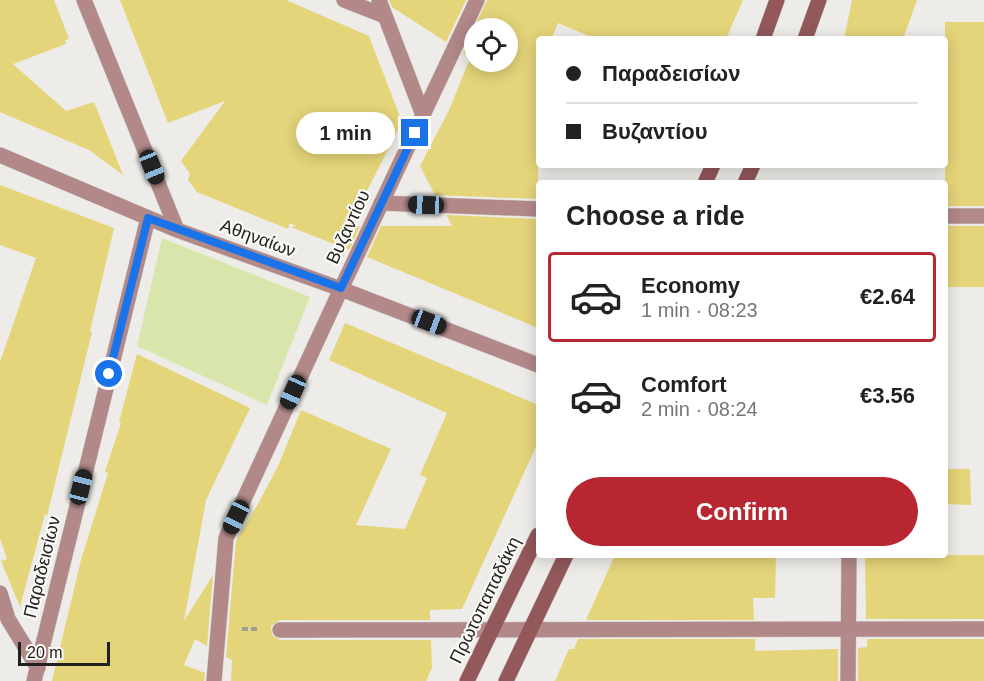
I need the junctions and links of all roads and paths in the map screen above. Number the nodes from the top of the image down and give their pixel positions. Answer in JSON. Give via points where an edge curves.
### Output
{"nodes":[{"id":1,"x":84,"y":0,"type":"edge"},
{"id":2,"x":344,"y":0,"type":"edge"},
{"id":3,"x":379,"y":0,"type":"edge"},
{"id":4,"x":477,"y":0,"type":"edge"},
{"id":5,"x":777,"y":0,"type":"edge"},
{"id":6,"x":819,"y":0,"type":"edge"},
{"id":7,"x":385,"y":16,"type":"junction"},
{"id":8,"x":763,"y":36,"type":"edge"},
{"id":9,"x":806,"y":36,"type":"edge"},
{"id":10,"x":423,"y":115,"type":"junction"},
{"id":11,"x":0,"y":155,"type":"edge"},
{"id":12,"x":381,"y":204,"type":"junction"},
{"id":13,"x":536,"y":209,"type":"edge"},
{"id":14,"x":948,"y":216,"type":"edge"},
{"id":15,"x":984,"y":216,"type":"edge"},
{"id":16,"x":148,"y":218,"type":"junction"},
{"id":17,"x":177,"y":230,"type":"junction"},
{"id":18,"x":341,"y":288,"type":"junction"},
{"id":19,"x":536,"y":364,"type":"edge"},
{"id":20,"x":536,"y":540,"type":"edge"},
{"id":21,"x":565,"y":558,"type":"edge"},
{"id":22,"x":849,"y":558,"type":"edge"},
{"id":23,"x":0,"y":593,"type":"edge"},
{"id":24,"x":220,"y":628,"type":"junction"},
{"id":25,"x":493,"y":629,"type":"junction"},
{"id":26,"x":984,"y":629,"type":"edge"},
{"id":27,"x":280,"y":630,"type":"joint"},
{"id":28,"x":530,"y":630,"type":"junction"},
{"id":29,"x":849,"y":630,"type":"junction"},
{"id":30,"x":36,"y":675,"type":"edge"},
{"id":31,"x":214,"y":681,"type":"edge"},
{"id":32,"x":467,"y":681,"type":"edge"},
{"id":33,"x":506,"y":681,"type":"edge"},
{"id":34,"x":848,"y":681,"type":"edge"}],
"edges":[{"from":1,"to":17,"type":"street"},
{"from":2,"to":7,"type":"street"},
{"from":3,"to":7,"type":"street"},
{"from":4,"to":10,"type":"street","name":"Βυζαντίου"},
{"from":5,"to":8,"type":"main road"},
{"from":6,"to":9,"type":"main road"},
{"from":7,"to":10,"type":"street"},
{"from":10,"to":12,"type":"street","name":"Βυζαντίου"},
{"from":11,"to":16,"type":"street","name":"Αθηναίων"},
{"from":12,"to":13,"type":"street"},
{"from":12,"to":18,"type":"street","name":"Βυζαντίου"},
{"from":14,"to":15,"type":"street"},
{"from":16,"to":17,"type":"street","name":"Αθηναίων"},
{"from":16,"to":30,"type":"street","name":"Παραδεισίων"},
{"from":17,"to":18,"type":"street","name":"Αθηναίων"},
{"from":18,"to":19,"type":"street","name":"Αθηναίων"},
{"from":18,"to":24,"type":"street","name":"Βυζαντίου","via":[[226,538]]},
{"from":20,"to":25,"type":"main road","name":"Πρωτοπαπαδάκη"},
{"from":21,"to":28,"type":"main road"},
{"from":22,"to":29,"type":"street"},
{"from":23,"to":30,"type":"street","via":[[8,619]]},
{"from":24,"to":27,"type":"path"},
{"from":24,"to":31,"type":"street","name":"Βυζαντίου"},
{"from":25,"to":27,"type":"street"},
{"from":25,"to":28,"type":"street"},
{"from":25,"to":32,"type":"main road","name":"Πρωτοπαπαδάκη"},
{"from":26,"to":29,"type":"street"},
{"from":28,"to":29,"type":"street"},
{"from":28,"to":33,"type":"main road"},
{"from":29,"to":34,"type":"street"}]}
